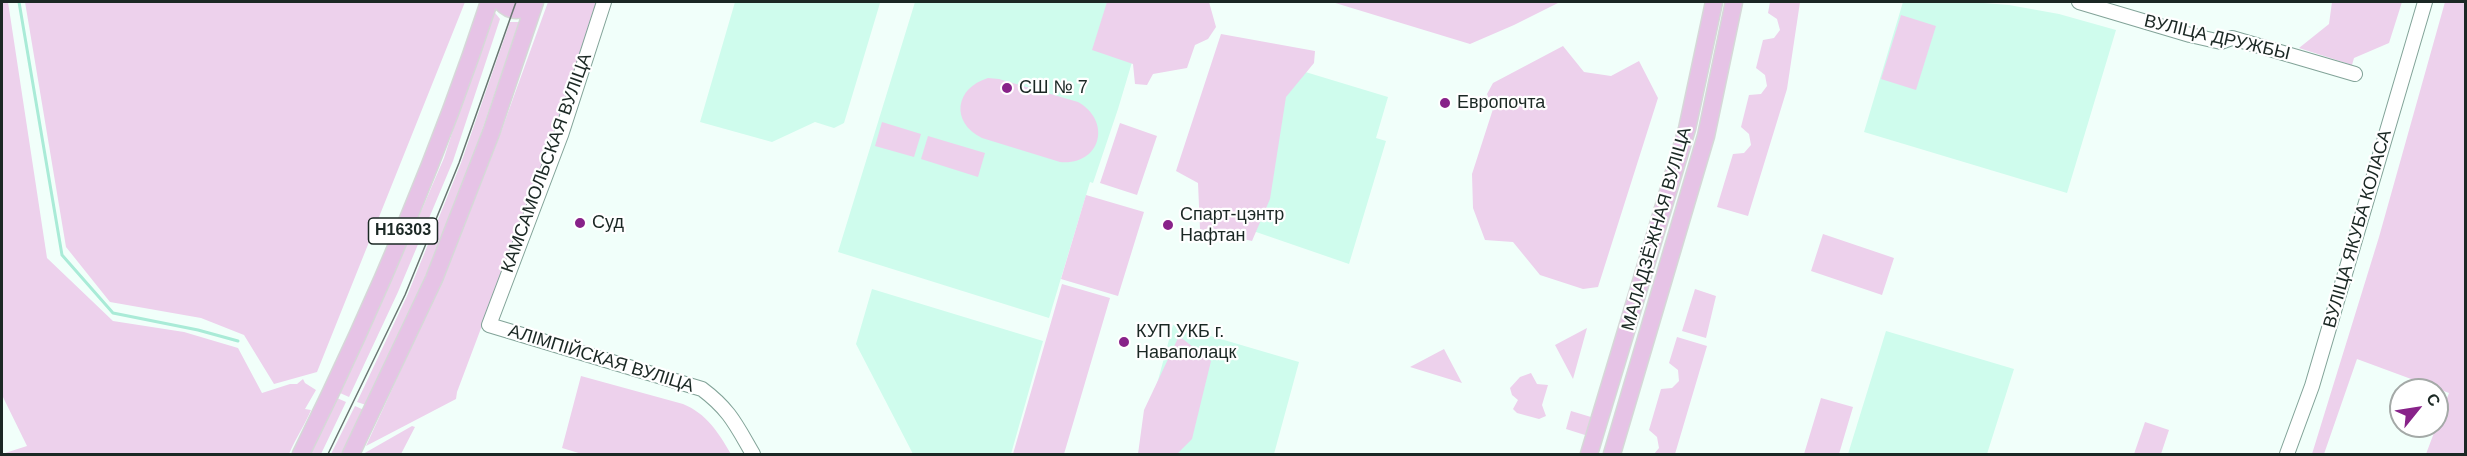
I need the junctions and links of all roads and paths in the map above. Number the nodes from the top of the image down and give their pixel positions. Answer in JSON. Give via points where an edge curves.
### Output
{"nodes":[{"id":1,"x":489,"y":2,"type":"edge"},
{"id":2,"x":501,"y":2,"type":"edge"},
{"id":3,"x":535,"y":2,"type":"edge"},
{"id":4,"x":604,"y":2,"type":"edge"},
{"id":5,"x":1714,"y":2,"type":"edge"},
{"id":6,"x":1734,"y":2,"type":"edge"},
{"id":7,"x":2079,"y":2,"type":"edge"},
{"id":8,"x":2424,"y":2,"type":"edge"},
{"id":9,"x":2355,"y":74,"type":"dead end"},
{"id":10,"x":489,"y":325,"type":"joint"},
{"id":11,"x":301,"y":454,"type":"edge"},
{"id":12,"x":351,"y":454,"type":"edge"},
{"id":13,"x":753,"y":454,"type":"edge"},
{"id":14,"x":1589,"y":454,"type":"edge"},
{"id":15,"x":1612,"y":454,"type":"edge"},
{"id":16,"x":2287,"y":454,"type":"edge"}],
"edges":[{"from":1,"to":11,"type":"main road","number":"Н16303","via":[[463,81],[388,268]]},
{"from":2,"to":3,"type":"main road","via":[[513,10],[524,10]]},
{"from":3,"to":12,"type":"main road","number":"Н16303","via":[[491,133],[435,279]]},
{"from":4,"to":10,"type":"street","name":"КАМСАМОЛЬСКАЯ ВУЛІЦА","via":[[561,135]]},
{"from":5,"to":14,"type":"main road","name":"МАЛАДЗЁЖНАЯ ВУЛІЦА","via":[[1687,129]]},
{"from":6,"to":15,"type":"main road","name":"МАЛАДЗЁЖНАЯ ВУЛІЦА","via":[[1706,136]]},
{"from":7,"to":9,"type":"street","name":"ВУЛІЦА ДРУЖБЫ","via":[[2190,35],[2221,42],[2232,38]]},
{"from":8,"to":16,"type":"street","name":"ВУЛІЦА ЯКУБА КОЛАСА","via":[[2312,386]]},
{"from":10,"to":13,"type":"street","name":"АЛІМПІЙСКАЯ ВУЛІЦА","via":[[702,389],[732,418]]}]}
